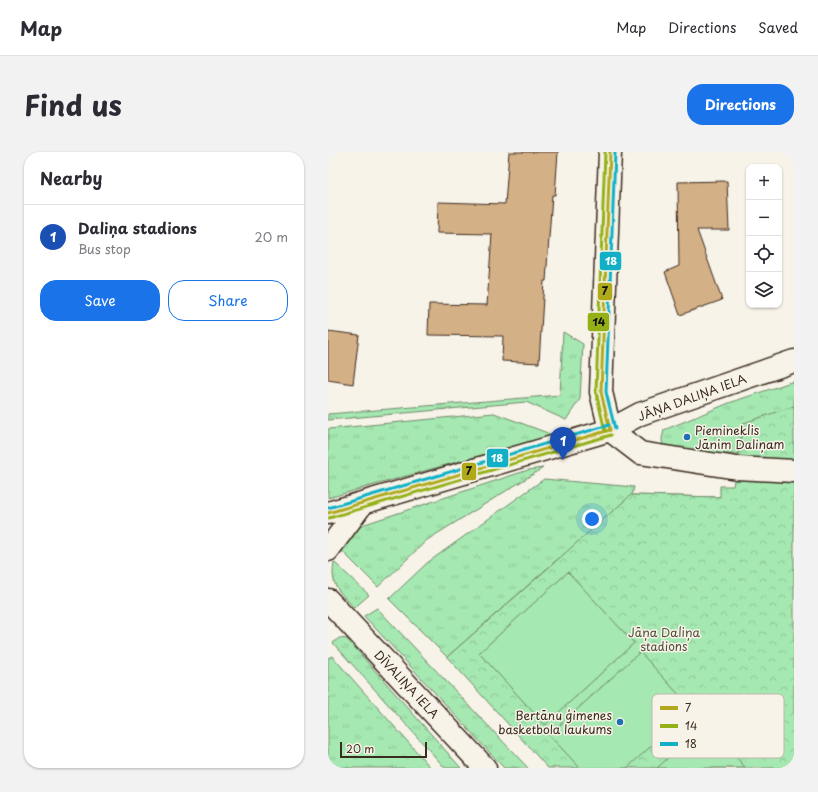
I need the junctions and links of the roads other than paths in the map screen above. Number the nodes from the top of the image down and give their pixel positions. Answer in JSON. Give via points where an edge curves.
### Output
{"nodes":[{"id":1,"x":610,"y":152,"type":"edge"},
{"id":2,"x":794,"y":361,"type":"edge"},
{"id":3,"x":610,"y":430,"type":"junction"},
{"id":4,"x":794,"y":471,"type":"edge"},
{"id":5,"x":362,"y":504,"type":"junction"},
{"id":6,"x":328,"y":512,"type":"edge"},
{"id":7,"x":328,"y":550,"type":"edge"},
{"id":8,"x":328,"y":600,"type":"edge"},
{"id":9,"x":485,"y":768,"type":"edge"}],
"edges":[{"from":1,"to":3,"type":"street","via":[[600,392]]},
{"from":2,"to":3,"type":"street","name":"JĀŅA DALIŅA IELA","via":[[640,414]]},
{"from":3,"to":4,"type":"street","via":[[640,453],[737,468]]},
{"from":3,"to":5,"type":"street","name":"JĀŅA DALIŅA IELA"},
{"from":5,"to":6,"type":"street","name":"JĀŅA DALIŅA IELA"},
{"from":5,"to":7,"type":"street"},
{"from":8,"to":9,"type":"street","name":"DĪVALIŅA IELA"}]}
